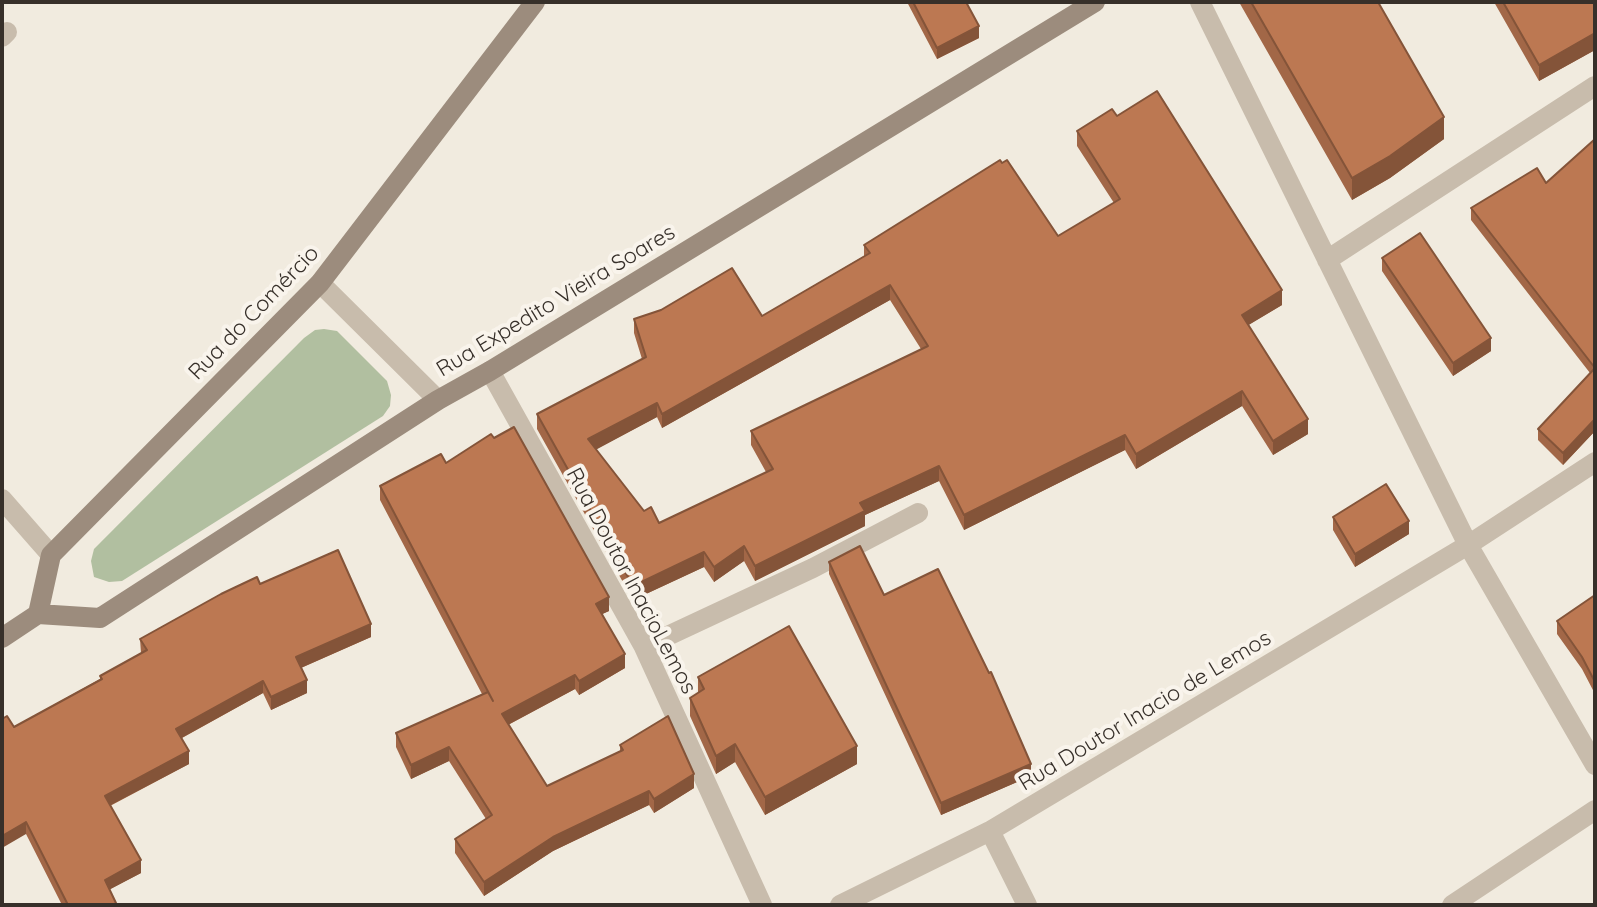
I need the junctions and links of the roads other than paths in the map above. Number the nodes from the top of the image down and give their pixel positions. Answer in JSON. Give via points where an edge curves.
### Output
{"nodes":[{"id":1,"x":535,"y":2,"type":"edge"},
{"id":2,"x":1095,"y":2,"type":"edge"},
{"id":3,"x":1200,"y":2,"type":"edge"},
{"id":4,"x":1595,"y":86,"type":"edge"},
{"id":5,"x":1327,"y":260,"type":"junction"},
{"id":6,"x":320,"y":283,"type":"junction"},
{"id":7,"x":490,"y":371,"type":"junction"},
{"id":8,"x":438,"y":400,"type":"junction"},
{"id":9,"x":1595,"y":462,"type":"edge"},
{"id":10,"x":2,"y":499,"type":"edge"},
{"id":11,"x":918,"y":513,"type":"dead end"},
{"id":12,"x":1468,"y":545,"type":"junction"},
{"id":13,"x":51,"y":555,"type":"junction"},
{"id":14,"x":38,"y":614,"type":"junction"},
{"id":15,"x":2,"y":638,"type":"edge"},
{"id":16,"x":644,"y":647,"type":"junction"},
{"id":17,"x":1595,"y":765,"type":"edge"},
{"id":18,"x":1595,"y":810,"type":"edge"},
{"id":19,"x":990,"y":831,"type":"junction"},
{"id":20,"x":762,"y":905,"type":"edge"},
{"id":21,"x":840,"y":905,"type":"edge"},
{"id":22,"x":1027,"y":905,"type":"edge"},
{"id":23,"x":1452,"y":905,"type":"edge"}],
"edges":[{"from":1,"to":6,"type":"main road","name":"Rua do Comércio"},
{"from":2,"to":7,"type":"main road","name":"Rua Expedito Vieira Soares"},
{"from":3,"to":5,"type":"street"},
{"from":4,"to":5,"type":"street"},
{"from":5,"to":12,"type":"street"},
{"from":6,"to":8,"type":"street"},
{"from":6,"to":13,"type":"main road","name":"Rua do Comércio"},
{"from":7,"to":8,"type":"main road","name":"Rua Expedito Vieira Soares"},
{"from":7,"to":16,"type":"street","name":"Rua Doutor InacioLemos"},
{"from":8,"to":14,"type":"main road","name":"Rua Expedito Vieira Soares","via":[[100,618]]},
{"from":9,"to":12,"type":"street","name":"Rua Doutor Inacio de Lemos"},
{"from":10,"to":13,"type":"street"},
{"from":11,"to":16,"type":"street"},
{"from":12,"to":17,"type":"street"},
{"from":12,"to":19,"type":"street","name":"Rua Doutor Inacio de Lemos"},
{"from":13,"to":14,"type":"main road"},
{"from":14,"to":15,"type":"main road"},
{"from":16,"to":20,"type":"street","name":"Rua Doutor InacioLemos"},
{"from":18,"to":23,"type":"street"},
{"from":19,"to":21,"type":"street","name":"Rua Doutor Inacio de Lemos"},
{"from":19,"to":22,"type":"street"}]}
